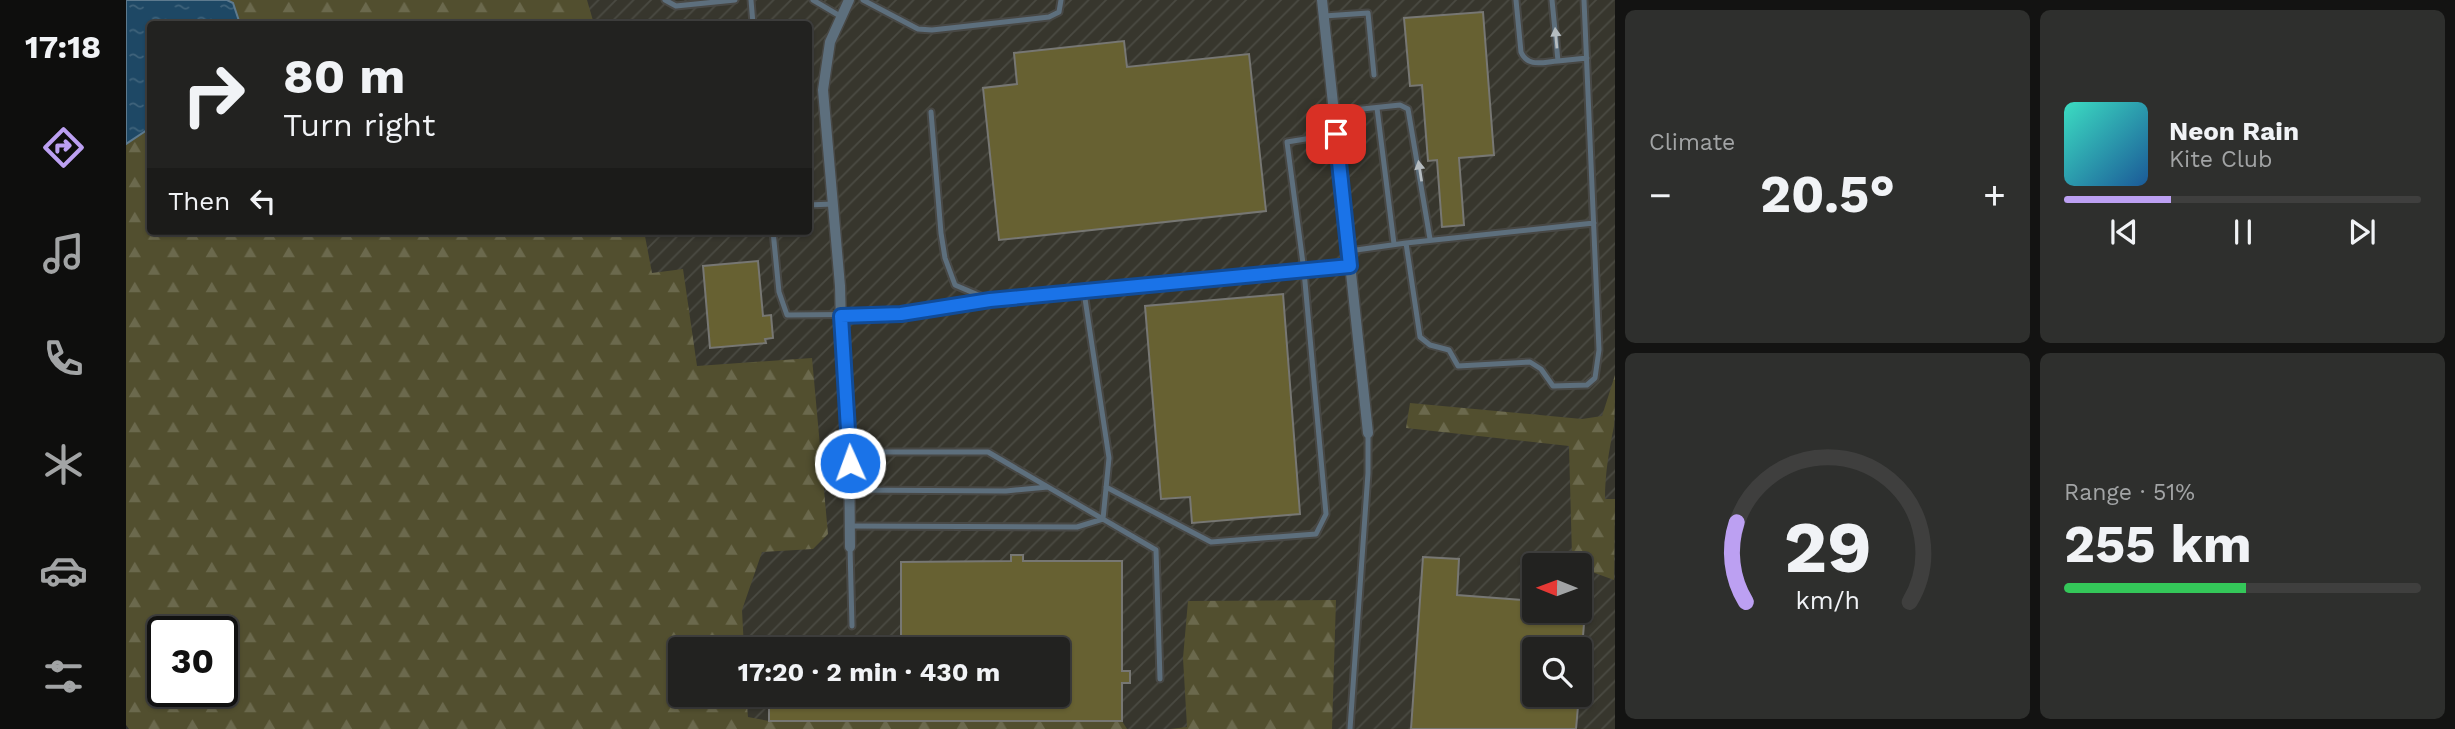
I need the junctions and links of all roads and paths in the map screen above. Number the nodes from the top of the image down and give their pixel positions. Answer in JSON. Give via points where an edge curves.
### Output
{"nodes":[{"id":1,"x":665,"y":0,"type":"edge"},
{"id":2,"x":735,"y":0,"type":"edge"},
{"id":3,"x":751,"y":0,"type":"edge"},
{"id":4,"x":813,"y":0,"type":"edge"},
{"id":5,"x":849,"y":0,"type":"edge"},
{"id":6,"x":863,"y":0,"type":"edge"},
{"id":7,"x":1061,"y":0,"type":"edge"},
{"id":8,"x":1322,"y":0,"type":"edge"},
{"id":9,"x":1516,"y":0,"type":"edge"},
{"id":10,"x":1552,"y":0,"type":"edge"},
{"id":11,"x":1584,"y":0,"type":"edge"},
{"id":12,"x":840,"y":16,"type":"junction"},
{"id":13,"x":1324,"y":16,"type":"junction"},
{"id":14,"x":753,"y":21,"type":"edge"},
{"id":15,"x":1587,"y":58,"type":"junction"},
{"id":16,"x":1558,"y":61,"type":"junction"},
{"id":17,"x":1374,"y":75,"type":"dead end"},
{"id":18,"x":1377,"y":108,"type":"junction"},
{"id":19,"x":931,"y":112,"type":"dead end"},
{"id":20,"x":1334,"y":112,"type":"junction"},
{"id":21,"x":1336,"y":134,"type":"junction"},
{"id":22,"x":834,"y":204,"type":"junction"},
{"id":23,"x":812,"y":205,"type":"edge"},
{"id":24,"x":1594,"y":223,"type":"junction"},
{"id":25,"x":773,"y":235,"type":"edge"},
{"id":26,"x":1430,"y":239,"type":"junction"},
{"id":27,"x":1406,"y":243,"type":"junction"},
{"id":28,"x":1394,"y":244,"type":"junction"},
{"id":29,"x":1349,"y":251,"type":"junction"},
{"id":30,"x":1350,"y":266,"type":"junction"},
{"id":31,"x":1304,"y":271,"type":"junction"},
{"id":32,"x":1084,"y":292,"type":"junction"},
{"id":33,"x":990,"y":300,"type":"junction"},
{"id":34,"x":841,"y":316,"type":"junction"},
{"id":35,"x":1368,"y":433,"type":"joint"},
{"id":36,"x":849,"y":435,"type":"junction"},
{"id":37,"x":1048,"y":487,"type":"junction"},
{"id":38,"x":1106,"y":487,"type":"junction"},
{"id":39,"x":850,"y":491,"type":"junction"},
{"id":40,"x":1103,"y":519,"type":"junction"},
{"id":41,"x":850,"y":526,"type":"junction"},
{"id":42,"x":850,"y":547,"type":"joint"},
{"id":43,"x":852,"y":626,"type":"dead end"},
{"id":44,"x":1160,"y":679,"type":"dead end"},
{"id":45,"x":1350,"y":729,"type":"edge"}],
"edges":[{"from":1,"to":2,"type":"lane","via":[[676,6]]},
{"from":3,"to":14,"type":"lane"},
{"from":4,"to":12,"type":"lane"},
{"from":5,"to":12,"type":"street"},
{"from":6,"to":7,"type":"lane","via":[[918,29],[932,30],[1049,17],[1059,12]]},
{"from":8,"to":13,"type":"street"},
{"from":9,"to":16,"type":"lane","via":[[1524,58],[1533,63]]},
{"from":16,"to":10,"type":"lane","one_way":true},
{"from":11,"to":15,"type":"lane"},
{"from":12,"to":22,"type":"street","via":[[823,90]]},
{"from":13,"to":17,"type":"lane","via":[[1368,13]]},
{"from":13,"to":20,"type":"street"},
{"from":15,"to":16,"type":"lane"},
{"from":15,"to":24,"type":"lane"},
{"from":18,"to":20,"type":"lane"},
{"from":26,"to":18,"type":"lane","one_way":true,"via":[[1411,114],[1404,106]]},
{"from":18,"to":28,"type":"lane"},
{"from":19,"to":33,"type":"lane","via":[[944,258],[955,285]]},
{"from":20,"to":21,"type":"street"},
{"from":21,"to":29,"type":"street"},
{"from":21,"to":31,"type":"lane","via":[[1287,142]]},
{"from":22,"to":23,"type":"lane"},
{"from":22,"to":34,"type":"street"},
{"from":24,"to":26,"type":"lane"},
{"from":24,"to":27,"type":"lane","via":[[1599,350],[1595,378],[1587,385],[1553,386],[1530,362],[1458,366],[1444,346],[1424,342],[1417,328]]},
{"from":25,"to":34,"type":"lane","via":[[779,292],[787,315]]},
{"from":26,"to":27,"type":"lane"},
{"from":27,"to":28,"type":"lane"},
{"from":28,"to":29,"type":"lane"},
{"from":29,"to":30,"type":"street"},
{"from":30,"to":31,"type":"lane"},
{"from":30,"to":35,"type":"street"},
{"from":31,"to":32,"type":"lane"},
{"from":31,"to":38,"type":"lane","via":[[1326,514],[1316,534],[1211,542]]},
{"from":32,"to":33,"type":"lane"},
{"from":32,"to":38,"type":"lane","via":[[1109,458]]},
{"from":33,"to":34,"type":"lane","via":[[901,314]]},
{"from":34,"to":36,"type":"street"},
{"from":35,"to":45,"type":"lane"},
{"from":36,"to":37,"type":"lane","via":[[862,453],[988,452]]},
{"from":36,"to":39,"type":"street"},
{"from":37,"to":39,"type":"lane"},
{"from":37,"to":40,"type":"lane"},
{"from":38,"to":40,"type":"lane"},
{"from":39,"to":41,"type":"street"},
{"from":40,"to":41,"type":"lane","via":[[1077,527]]},
{"from":40,"to":44,"type":"lane","via":[[1156,550]]},
{"from":41,"to":42,"type":"street"},
{"from":42,"to":43,"type":"lane"}]}
